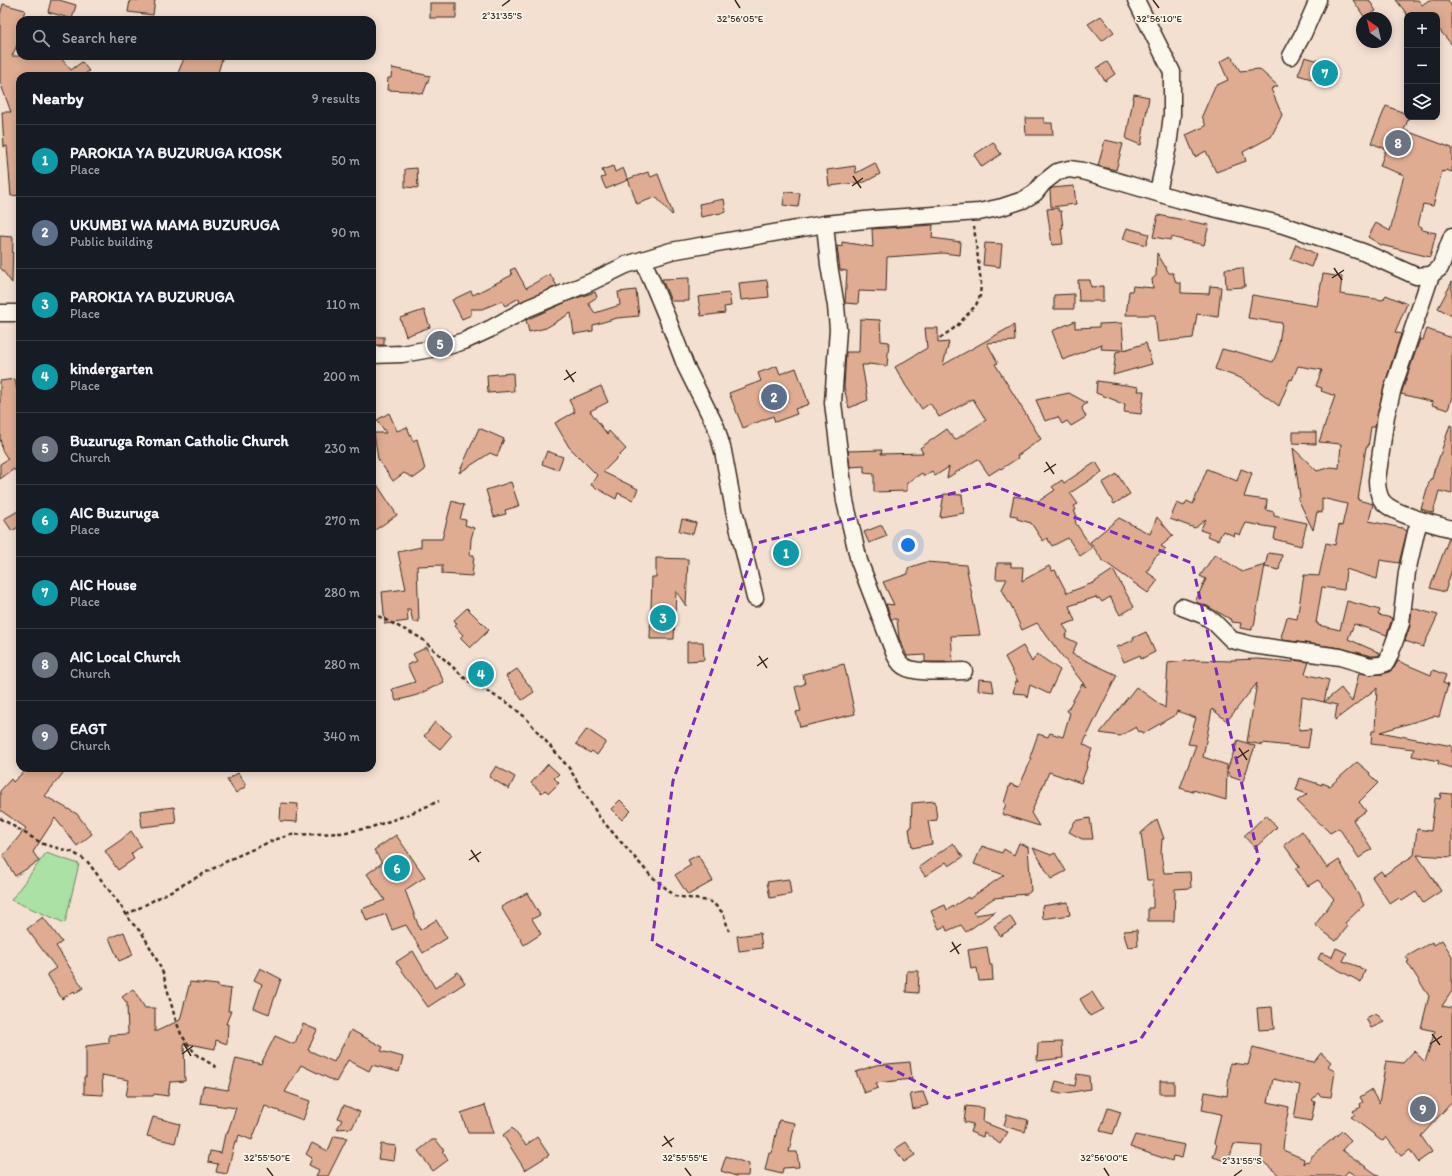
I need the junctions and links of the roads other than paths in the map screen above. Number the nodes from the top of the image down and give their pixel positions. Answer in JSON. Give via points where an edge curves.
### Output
{"nodes":[{"id":1,"x":1136,"y":0,"type":"edge"},
{"id":2,"x":1318,"y":0,"type":"edge"},
{"id":3,"x":1291,"y":56,"type":"dead end"},
{"id":4,"x":1158,"y":192,"type":"junction"},
{"id":5,"x":825,"y":224,"type":"junction"},
{"id":6,"x":1452,"y":236,"type":"edge"},
{"id":7,"x":643,"y":260,"type":"junction"},
{"id":8,"x":1431,"y":275,"type":"junction"},
{"id":9,"x":16,"y":313,"type":"edge"},
{"id":10,"x":0,"y":314,"type":"edge"},
{"id":11,"x":376,"y":355,"type":"edge"},
{"id":12,"x":1420,"y":520,"type":"junction"},
{"id":13,"x":1452,"y":529,"type":"edge"},
{"id":14,"x":755,"y":598,"type":"dead end"},
{"id":15,"x":1182,"y":607,"type":"dead end"},
{"id":16,"x":964,"y":671,"type":"dead end"}],
"edges":[{"from":1,"to":4,"type":"street","via":[[1172,72],[1172,115]]},
{"from":2,"to":3,"type":"street"},
{"from":4,"to":5,"type":"street","via":[[1069,169],[1057,172],[1024,200],[1002,207],[971,212]]},
{"from":4,"to":8,"type":"street","via":[[1283,225],[1363,252],[1416,276]]},
{"from":5,"to":7,"type":"street","via":[[671,251]]},
{"from":5,"to":16,"type":"street","via":[[838,329],[833,403],[845,501],[859,561],[899,662],[904,667],[915,670]]},
{"from":6,"to":8,"type":"street","via":[[1440,268]]},
{"from":7,"to":11,"type":"street","via":[[528,308],[464,341],[408,353]]},
{"from":7,"to":14,"type":"street","via":[[686,367],[716,427]]},
{"from":8,"to":12,"type":"street","via":[[1393,388],[1386,416],[1377,480],[1381,500],[1390,509]]},
{"from":9,"to":10,"type":"street"},
{"from":12,"to":13,"type":"street"},
{"from":12,"to":15,"type":"street","via":[[1407,572],[1401,623],[1386,663],[1370,666],[1340,657],[1232,640],[1214,622]]}]}
